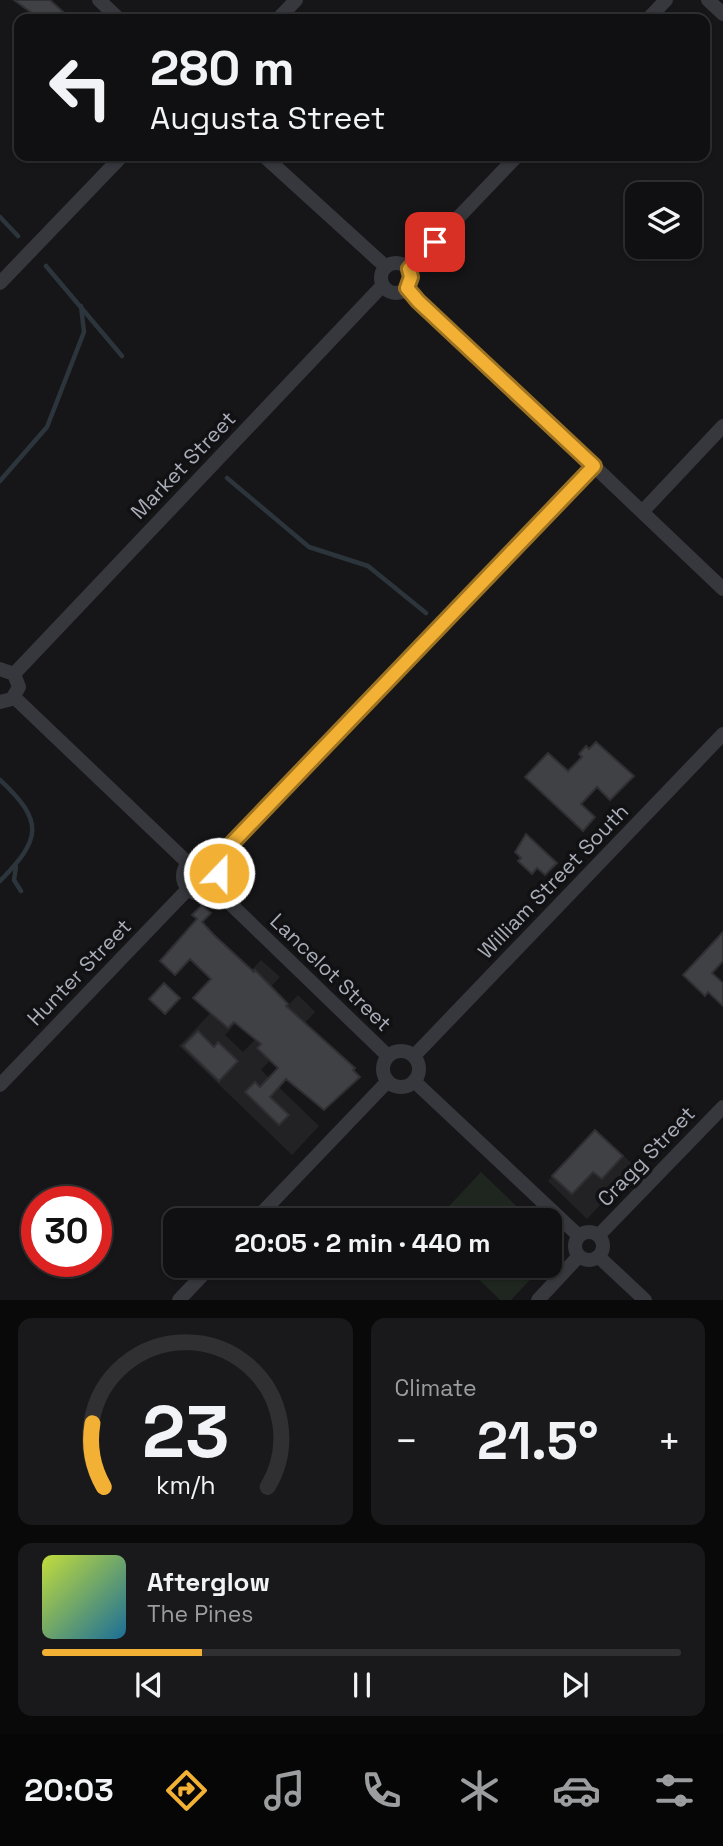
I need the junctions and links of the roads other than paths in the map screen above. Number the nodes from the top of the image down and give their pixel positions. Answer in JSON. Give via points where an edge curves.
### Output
{"nodes":[{"id":1,"x":99,"y":0,"type":"edge"},
{"id":2,"x":296,"y":0,"type":"edge"},
{"id":3,"x":666,"y":0,"type":"edge"},
{"id":4,"x":708,"y":0,"type":"edge"},
{"id":5,"x":114,"y":14,"type":"edge"},
{"id":6,"x":283,"y":14,"type":"edge"},
{"id":7,"x":653,"y":14,"type":"edge"},
{"id":8,"x":723,"y":14,"type":"edge"},
{"id":9,"x":117,"y":161,"type":"edge"},
{"id":10,"x":269,"y":161,"type":"edge"},
{"id":11,"x":512,"y":161,"type":"edge"},
{"id":12,"x":386,"y":267,"type":"junction"},
{"id":13,"x":409,"y":269,"type":"junction"},
{"id":14,"x":0,"y":283,"type":"edge"},
{"id":15,"x":383,"y":285,"type":"junction"},
{"id":16,"x":407,"y":288,"type":"junction"},
{"id":17,"x":723,"y":426,"type":"edge"},
{"id":18,"x":594,"y":466,"type":"junction"},
{"id":19,"x":642,"y":512,"type":"junction"},
{"id":20,"x":723,"y":589,"type":"edge"},
{"id":21,"x":7,"y":671,"type":"edge"},
{"id":22,"x":7,"y":699,"type":"edge"},
{"id":23,"x":723,"y":734,"type":"edge"},
{"id":24,"x":188,"y":863,"type":"junction"},
{"id":25,"x":213,"y":863,"type":"junction"},
{"id":26,"x":214,"y":888,"type":"junction"},
{"id":27,"x":188,"y":889,"type":"junction"},
{"id":28,"x":388,"y":1056,"type":"junction"},
{"id":29,"x":414,"y":1056,"type":"junction"},
{"id":30,"x":388,"y":1081,"type":"junction"},
{"id":31,"x":414,"y":1081,"type":"junction"},
{"id":32,"x":0,"y":1085,"type":"edge"},
{"id":33,"x":723,"y":1107,"type":"edge"},
{"id":34,"x":266,"y":1208,"type":"edge"},
{"id":35,"x":579,"y":1236,"type":"junction"},
{"id":36,"x":599,"y":1236,"type":"junction"},
{"id":37,"x":579,"y":1256,"type":"junction"},
{"id":38,"x":599,"y":1257,"type":"junction"},
{"id":39,"x":199,"y":1278,"type":"edge"},
{"id":40,"x":178,"y":1300,"type":"edge"},
{"id":41,"x":538,"y":1300,"type":"edge"},
{"id":42,"x":645,"y":1300,"type":"edge"}],
"edges":[{"from":1,"to":5,"type":"street"},
{"from":2,"to":6,"type":"street"},
{"from":3,"to":7,"type":"street"},
{"from":4,"to":8,"type":"street"},
{"from":9,"to":14,"type":"street"},
{"from":10,"to":12,"type":"street"},
{"from":11,"to":13,"type":"street"},
{"from":12,"to":13,"type":"street","via":[[400,263]]},
{"from":12,"to":15,"type":"street","via":[[381,275]]},
{"from":13,"to":16,"type":"street"},
{"from":15,"to":16,"type":"street","via":[[397,293]]},
{"from":15,"to":21,"type":"street","name":"Market Street"},
{"from":16,"to":18,"type":"street"},
{"from":17,"to":19,"type":"street"},
{"from":18,"to":19,"type":"street"},
{"from":18,"to":25,"type":"street"},
{"from":19,"to":20,"type":"street"},
{"from":21,"to":22,"type":"street","via":[[19,684]]},
{"from":22,"to":24,"type":"street"},
{"from":23,"to":29,"type":"street","name":"William Street South"},
{"from":24,"to":25,"type":"street","via":[[198,858]]},
{"from":24,"to":27,"type":"street","via":[[183,879]]},
{"from":25,"to":26,"type":"street","via":[[219,873]]},
{"from":26,"to":27,"type":"street","via":[[204,894]]},
{"from":26,"to":28,"type":"street","name":"Lancelot Street"},
{"from":27,"to":32,"type":"street","name":"Hunter Street"},
{"from":28,"to":29,"type":"street","via":[[398,1051]]},
{"from":28,"to":30,"type":"street","via":[[383,1066]]},
{"from":29,"to":31,"type":"street","via":[[419,1066]]},
{"from":30,"to":31,"type":"street","via":[[404,1087]]},
{"from":30,"to":34,"type":"street"},
{"from":31,"to":35,"type":"street"},
{"from":33,"to":36,"type":"street","name":"Cragg Street"},
{"from":35,"to":36,"type":"street","via":[[591,1231]]},
{"from":35,"to":37,"type":"street","via":[[575,1246]]},
{"from":36,"to":38,"type":"street","via":[[604,1246]]},
{"from":37,"to":38,"type":"street","via":[[587,1260]]},
{"from":37,"to":41,"type":"street"},
{"from":38,"to":42,"type":"street"},
{"from":39,"to":40,"type":"street"}]}
